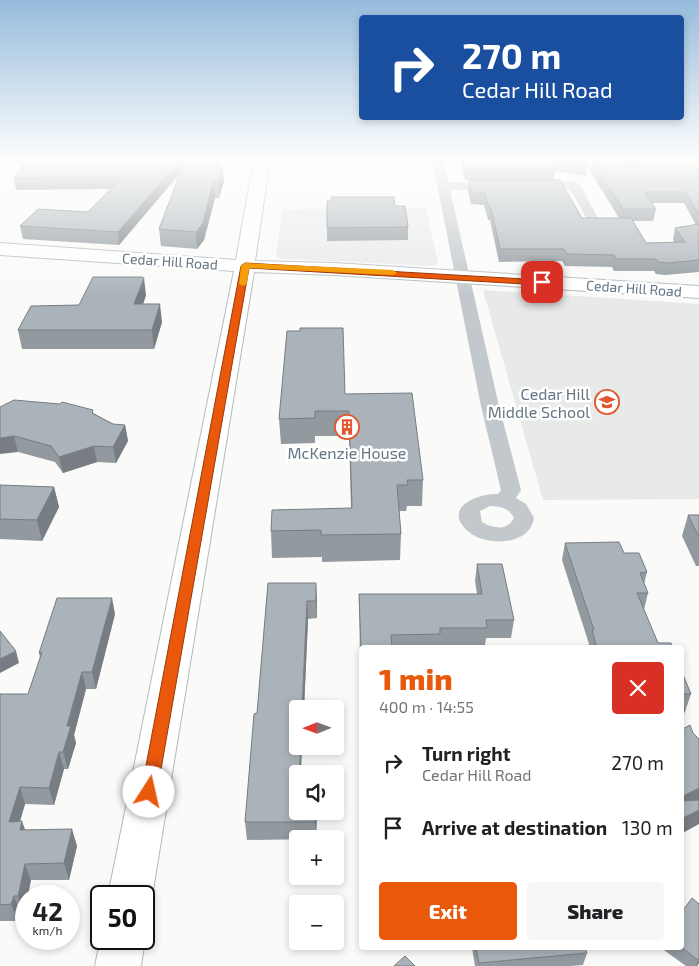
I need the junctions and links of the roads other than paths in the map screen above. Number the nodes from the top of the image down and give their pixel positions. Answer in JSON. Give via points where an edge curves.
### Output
{"nodes":[{"id":1,"x":255,"y":204,"type":"edge"},
{"id":2,"x":446,"y":204,"type":"edge"},
{"id":3,"x":584,"y":204,"type":"edge"},
{"id":4,"x":593,"y":220,"type":"edge"},
{"id":5,"x":0,"y":249,"type":"edge"},
{"id":6,"x":245,"y":266,"type":"junction"},
{"id":7,"x":464,"y":278,"type":"junction"},
{"id":8,"x":699,"y":292,"type":"edge"},
{"id":9,"x":504,"y":501,"type":"dead end"},
{"id":10,"x":132,"y":885,"type":"edge"},
{"id":11,"x":121,"y":950,"type":"edge"},
{"id":12,"x":118,"y":966,"type":"edge"}],
"edges":[{"from":1,"to":6,"type":"main road"},
{"from":2,"to":7,"type":"street"},
{"from":3,"to":4,"type":"street"},
{"from":5,"to":6,"type":"main road","name":"Cedar Hill Road"},
{"from":6,"to":7,"type":"main road","name":"Cedar Hill Road"},
{"from":6,"to":10,"type":"main road"},
{"from":7,"to":8,"type":"main road","name":"Cedar Hill Road"},
{"from":7,"to":9,"type":"street","via":[[490,406],[510,482],[511,490]]},
{"from":11,"to":12,"type":"main road"}]}
